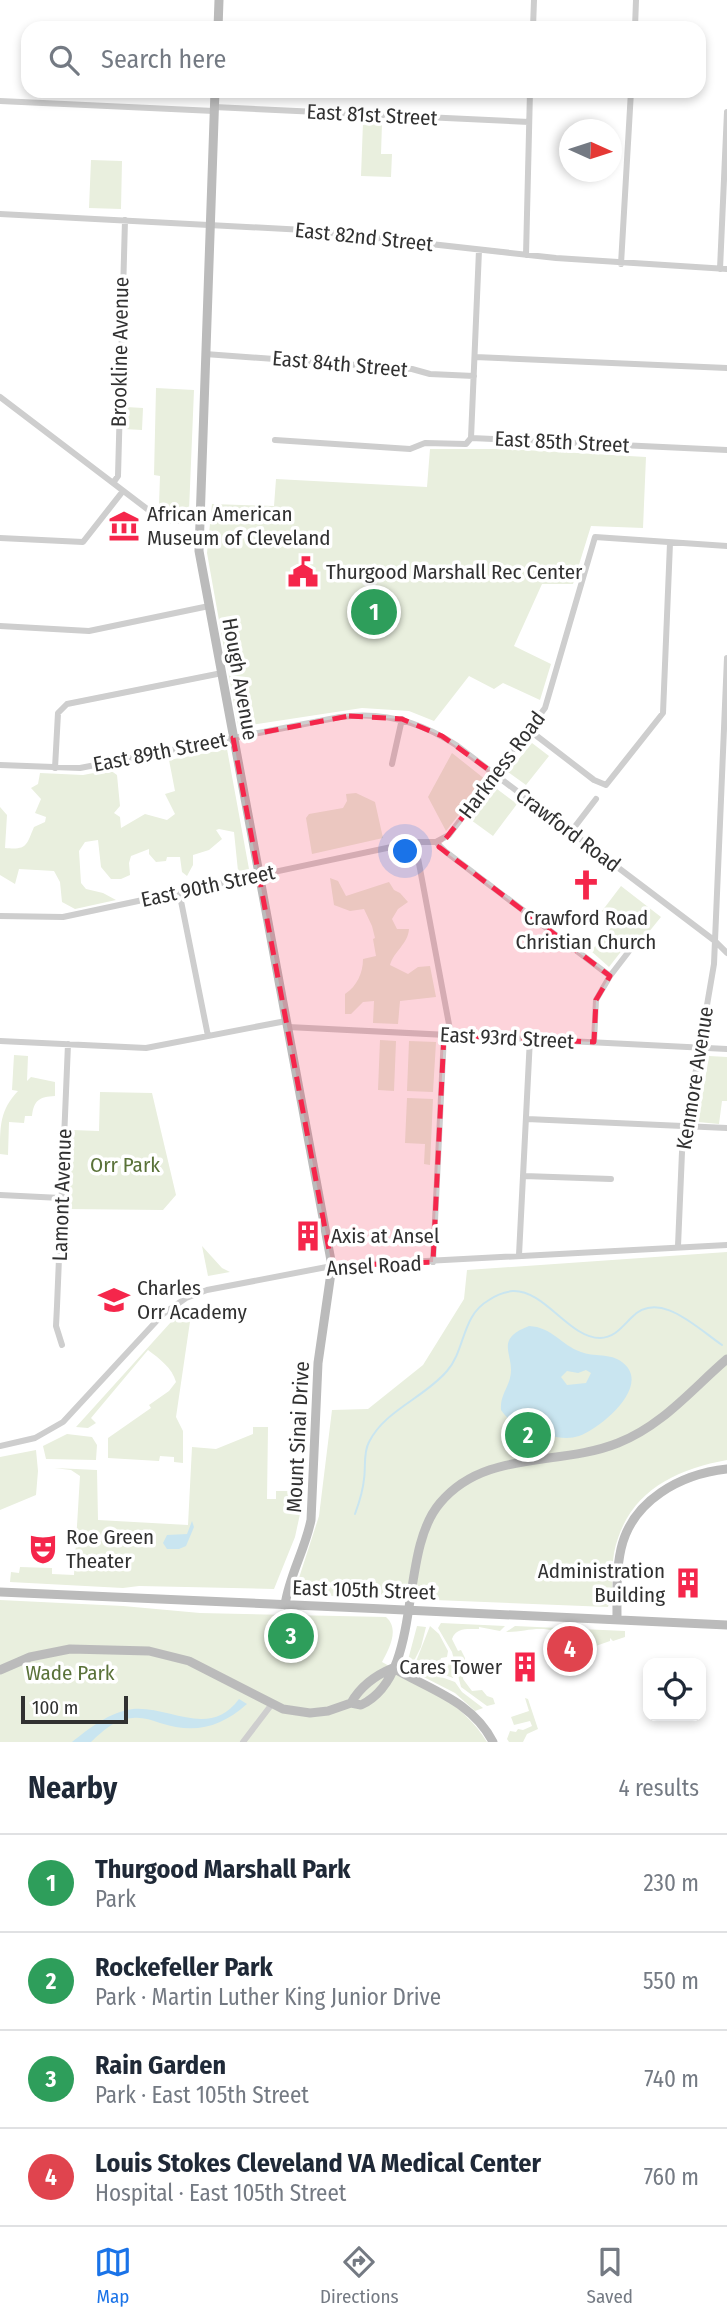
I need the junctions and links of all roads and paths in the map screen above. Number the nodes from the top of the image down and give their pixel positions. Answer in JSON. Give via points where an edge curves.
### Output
{"nodes":[{"id":1,"x":219,"y":0,"type":"edge"},
{"id":2,"x":534,"y":0,"type":"edge"},
{"id":3,"x":636,"y":0,"type":"edge"},
{"id":4,"x":218,"y":21,"type":"edge"},
{"id":5,"x":533,"y":21,"type":"edge"},
{"id":6,"x":635,"y":21,"type":"edge"},
{"id":7,"x":215,"y":98,"type":"edge"},
{"id":8,"x":530,"y":98,"type":"edge"},
{"id":9,"x":631,"y":98,"type":"edge"},
{"id":10,"x":0,"y":101,"type":"edge"},
{"id":11,"x":214,"y":109,"type":"junction"},
{"id":12,"x":727,"y":112,"type":"edge"},
{"id":13,"x":529,"y":122,"type":"junction"},
{"id":14,"x":0,"y":214,"type":"edge"},
{"id":15,"x":125,"y":220,"type":"junction"},
{"id":16,"x":209,"y":225,"type":"junction"},
{"id":17,"x":479,"y":250,"type":"junction"},
{"id":18,"x":526,"y":255,"type":"junction"},
{"id":19,"x":621,"y":264,"type":"junction"},
{"id":20,"x":724,"y":269,"type":"edge"},
{"id":21,"x":205,"y":354,"type":"junction"},
{"id":22,"x":475,"y":357,"type":"junction"},
{"id":23,"x":727,"y":368,"type":"edge"},
{"id":24,"x":474,"y":376,"type":"junction"},
{"id":25,"x":0,"y":397,"type":"edge"},
{"id":26,"x":471,"y":438,"type":"junction"},
{"id":27,"x":275,"y":440,"type":"dead end"},
{"id":28,"x":727,"y":450,"type":"edge"},
{"id":29,"x":113,"y":483,"type":"junction"},
{"id":30,"x":123,"y":491,"type":"junction"},
{"id":31,"x":199,"y":520,"type":"junction"},
{"id":32,"x":0,"y":538,"type":"edge"},
{"id":33,"x":670,"y":542,"type":"junction"},
{"id":34,"x":727,"y":546,"type":"edge"},
{"id":35,"x":209,"y":606,"type":"junction"},
{"id":36,"x":0,"y":626,"type":"edge"},
{"id":37,"x":727,"y":658,"type":"edge"},
{"id":38,"x":222,"y":673,"type":"junction"},
{"id":39,"x":402,"y":719,"type":"junction"},
{"id":40,"x":529,"y":730,"type":"junction"},
{"id":41,"x":233,"y":738,"type":"junction"},
{"id":42,"x":392,"y":764,"type":"dead end"},
{"id":43,"x":0,"y":765,"type":"edge"},
{"id":44,"x":55,"y":768,"type":"junction"},
{"id":45,"x":496,"y":775,"type":"junction"},
{"id":46,"x":596,"y":799,"type":"dead end"},
{"id":47,"x":570,"y":833,"type":"junction"},
{"id":48,"x":415,"y":842,"type":"junction"},
{"id":49,"x":436,"y":842,"type":"junction"},
{"id":50,"x":259,"y":875,"type":"junction"},
{"id":51,"x":179,"y":891,"type":"junction"},
{"id":52,"x":0,"y":916,"type":"edge"},
{"id":53,"x":715,"y":941,"type":"junction"},
{"id":54,"x":633,"y":946,"type":"dead end"},
{"id":55,"x":727,"y":953,"type":"edge"},
{"id":56,"x":610,"y":976,"type":"junction"},
{"id":57,"x":287,"y":1024,"type":"junction"},
{"id":58,"x":448,"y":1035,"type":"junction"},
{"id":59,"x":208,"y":1036,"type":"junction"},
{"id":60,"x":530,"y":1038,"type":"junction"},
{"id":61,"x":0,"y":1041,"type":"edge"},
{"id":62,"x":594,"y":1042,"type":"junction"},
{"id":63,"x":68,"y":1044,"type":"junction"},
{"id":64,"x":699,"y":1047,"type":"junction"},
{"id":65,"x":727,"y":1049,"type":"edge"},
{"id":66,"x":527,"y":1119,"type":"junction"},
{"id":67,"x":685,"y":1126,"type":"junction"},
{"id":68,"x":727,"y":1128,"type":"edge"},
{"id":69,"x":524,"y":1176,"type":"junction"},
{"id":70,"x":611,"y":1179,"type":"dead end"},
{"id":71,"x":0,"y":1195,"type":"edge"},
{"id":72,"x":61,"y":1198,"type":"junction"},
{"id":73,"x":727,"y":1245,"type":"edge"},
{"id":74,"x":678,"y":1247,"type":"junction"},
{"id":75,"x":519,"y":1255,"type":"junction"},
{"id":76,"x":433,"y":1262,"type":"junction"},
{"id":77,"x":332,"y":1266,"type":"junction"},
{"id":78,"x":62,"y":1345,"type":"dead end"},
{"id":79,"x":727,"y":1359,"type":"edge"},
{"id":80,"x":0,"y":1446,"type":"edge"},
{"id":81,"x":727,"y":1469,"type":"edge"},
{"id":82,"x":0,"y":1592,"type":"edge"},
{"id":83,"x":285,"y":1605,"type":"junction"},
{"id":84,"x":409,"y":1609,"type":"junction"},
{"id":85,"x":617,"y":1619,"type":"junction"},
{"id":86,"x":727,"y":1625,"type":"edge"},
{"id":87,"x":393,"y":1668,"type":"junction"},
{"id":88,"x":0,"y":1670,"type":"edge"},
{"id":89,"x":351,"y":1703,"type":"junction"},
{"id":90,"x":272,"y":1704,"type":"junction"},
{"id":91,"x":243,"y":1742,"type":"edge"},
{"id":92,"x":493,"y":1742,"type":"edge"}],
"edges":[{"from":1,"to":4,"type":"street"},
{"from":2,"to":5,"type":"street"},
{"from":3,"to":6,"type":"street"},
{"from":7,"to":11,"type":"street","name":"Hough Avenue"},
{"from":8,"to":13,"type":"street"},
{"from":9,"to":19,"type":"street"},
{"from":10,"to":11,"type":"street","name":"East 81st Street"},
{"from":11,"to":13,"type":"street","name":"East 81st Street"},
{"from":11,"to":16,"type":"street","name":"Hough Avenue"},
{"from":12,"to":20,"type":"street"},
{"from":13,"to":18,"type":"street"},
{"from":14,"to":15,"type":"street","name":"East 82nd Street"},
{"from":15,"to":16,"type":"street","name":"East 82nd Street"},
{"from":15,"to":29,"type":"street","name":"Brookline Avenue","via":[[118,476]]},
{"from":16,"to":17,"type":"street","name":"East 82nd Street","via":[[305,230]]},
{"from":16,"to":21,"type":"street","name":"Hough Avenue"},
{"from":17,"to":18,"type":"street","name":"East 82nd Street"},
{"from":17,"to":22,"type":"street"},
{"from":18,"to":19,"type":"street","name":"East 82nd Street"},
{"from":19,"to":20,"type":"street","name":"East 82nd Street"},
{"from":21,"to":24,"type":"street","name":"East 84th Street"},
{"from":21,"to":31,"type":"street","name":"Hough Avenue"},
{"from":22,"to":23,"type":"street"},
{"from":22,"to":24,"type":"street"},
{"from":24,"to":26,"type":"street"},
{"from":25,"to":29,"type":"street"},
{"from":26,"to":27,"type":"street","name":"East 85th Street","via":[[466,444],[425,443],[410,449]]},
{"from":26,"to":28,"type":"street","name":"East 85th Street"},
{"from":29,"to":30,"type":"street"},
{"from":30,"to":31,"type":"street","via":[[164,520]]},
{"from":30,"to":32,"type":"street","via":[[83,542]]},
{"from":31,"to":35,"type":"street","name":"Hough Avenue","via":[[199,551]]},
{"from":33,"to":34,"type":"street"},
{"from":33,"to":40,"type":"street","name":"Harkness Road","via":[[595,537],[545,708]]},
{"from":33,"to":40,"type":"street","via":[[663,713],[606,785]]},
{"from":35,"to":36,"type":"street","via":[[89,631]]},
{"from":35,"to":38,"type":"street","name":"Hough Avenue"},
{"from":37,"to":53,"type":"street","name":"Kenmore Avenue"},
{"from":38,"to":41,"type":"street","name":"Hough Avenue"},
{"from":38,"to":44,"type":"street","via":[[67,704],[58,713]]},
{"from":39,"to":41,"type":"street","name":"East 89th Street","via":[[349,716]]},
{"from":39,"to":42,"type":"street"},
{"from":39,"to":45,"type":"street","name":"Crawford Road","via":[[442,736]]},
{"from":40,"to":45,"type":"street","name":"Harkness Road"},
{"from":41,"to":44,"type":"street","name":"East 89th Street","via":[[80,768]]},
{"from":41,"to":50,"type":"street","name":"Hough Avenue"},
{"from":43,"to":44,"type":"street","name":"East 89th Street"},
{"from":45,"to":47,"type":"street","name":"Crawford Road"},
{"from":45,"to":49,"type":"street","name":"Harkness Road","via":[[449,835]]},
{"from":46,"to":47,"type":"street"},
{"from":47,"to":53,"type":"street","name":"Crawford Road"},
{"from":48,"to":49,"type":"street"},
{"from":48,"to":50,"type":"street","name":"East 90th Street"},
{"from":48,"to":58,"type":"street"},
{"from":49,"to":56,"type":"street"},
{"from":50,"to":51,"type":"street","name":"East 90th Street"},
{"from":50,"to":57,"type":"street","name":"Hough Avenue"},
{"from":51,"to":52,"type":"street","name":"East 90th Street","via":[[63,917]]},
{"from":51,"to":59,"type":"street"},
{"from":53,"to":55,"type":"street","name":"Crawford Road"},
{"from":53,"to":64,"type":"street","name":"Kenmore Avenue"},
{"from":54,"to":56,"type":"street"},
{"from":56,"to":62,"type":"street","via":[[596,1000]]},
{"from":57,"to":58,"type":"street","name":"East 93rd Street"},
{"from":57,"to":59,"type":"street","name":"East 93rd Street"},
{"from":57,"to":77,"type":"street","name":"Hough Avenue"},
{"from":58,"to":60,"type":"street","name":"East 93rd Street"},
{"from":58,"to":76,"type":"street"},
{"from":59,"to":63,"type":"street","name":"East 93rd Street","via":[[146,1048]]},
{"from":60,"to":62,"type":"street","name":"East 93rd Street"},
{"from":60,"to":66,"type":"street"},
{"from":61,"to":63,"type":"street","name":"East 93rd Street"},
{"from":62,"to":64,"type":"street","name":"East 93rd Street"},
{"from":63,"to":72,"type":"street","name":"Lamont Avenue"},
{"from":64,"to":65,"type":"street","name":"East 93rd Street"},
{"from":64,"to":67,"type":"street","name":"Kenmore Avenue"},
{"from":66,"to":67,"type":"street"},
{"from":66,"to":69,"type":"street"},
{"from":67,"to":68,"type":"street"},
{"from":67,"to":74,"type":"street","name":"Kenmore Avenue"},
{"from":69,"to":70,"type":"street"},
{"from":69,"to":75,"type":"street"},
{"from":71,"to":72,"type":"street"},
{"from":72,"to":78,"type":"street","name":"Lamont Avenue","via":[[56,1326]]},
{"from":73,"to":74,"type":"street","name":"Ansel Road"},
{"from":74,"to":75,"type":"street","name":"Ansel Road"},
{"from":75,"to":76,"type":"street","name":"Ansel Road"},
{"from":76,"to":77,"type":"street","name":"Ansel Road"},
{"from":77,"to":80,"type":"street","name":"Ansel Road","via":[[207,1290],[177,1303],[151,1325],[74,1413],[40,1436]]},
{"from":77,"to":83,"type":"street","name":"Mount Sinai Drive","via":[[318,1363],[311,1520]]},
{"from":79,"to":84,"type":"street","via":[[658,1421],[629,1438],[578,1455],[495,1467],[452,1490],[434,1510],[423,1536]]},
{"from":81,"to":85,"type":"street","via":[[672,1485],[634,1518],[620,1550]]},
{"from":82,"to":83,"type":"street","name":"East 105th Street"},
{"from":83,"to":84,"type":"street","name":"East 105th Street"},
{"from":84,"to":85,"type":"street","name":"East 105th Street"},
{"from":84,"to":87,"type":"street"},
{"from":85,"to":86,"type":"street","name":"East 105th Street"},
{"from":87,"to":89,"type":"street","via":[[379,1674]]},
{"from":87,"to":89,"type":"street","via":[[388,1684],[378,1694],[361,1705]]},
{"from":87,"to":92,"type":"street","via":[[460,1704]]},
{"from":88,"to":90,"type":"street","via":[[30,1657],[71,1649],[161,1652],[189,1661]]},
{"from":89,"to":90,"type":"street","via":[[310,1713]]},
{"from":90,"to":91,"type":"street"}]}
